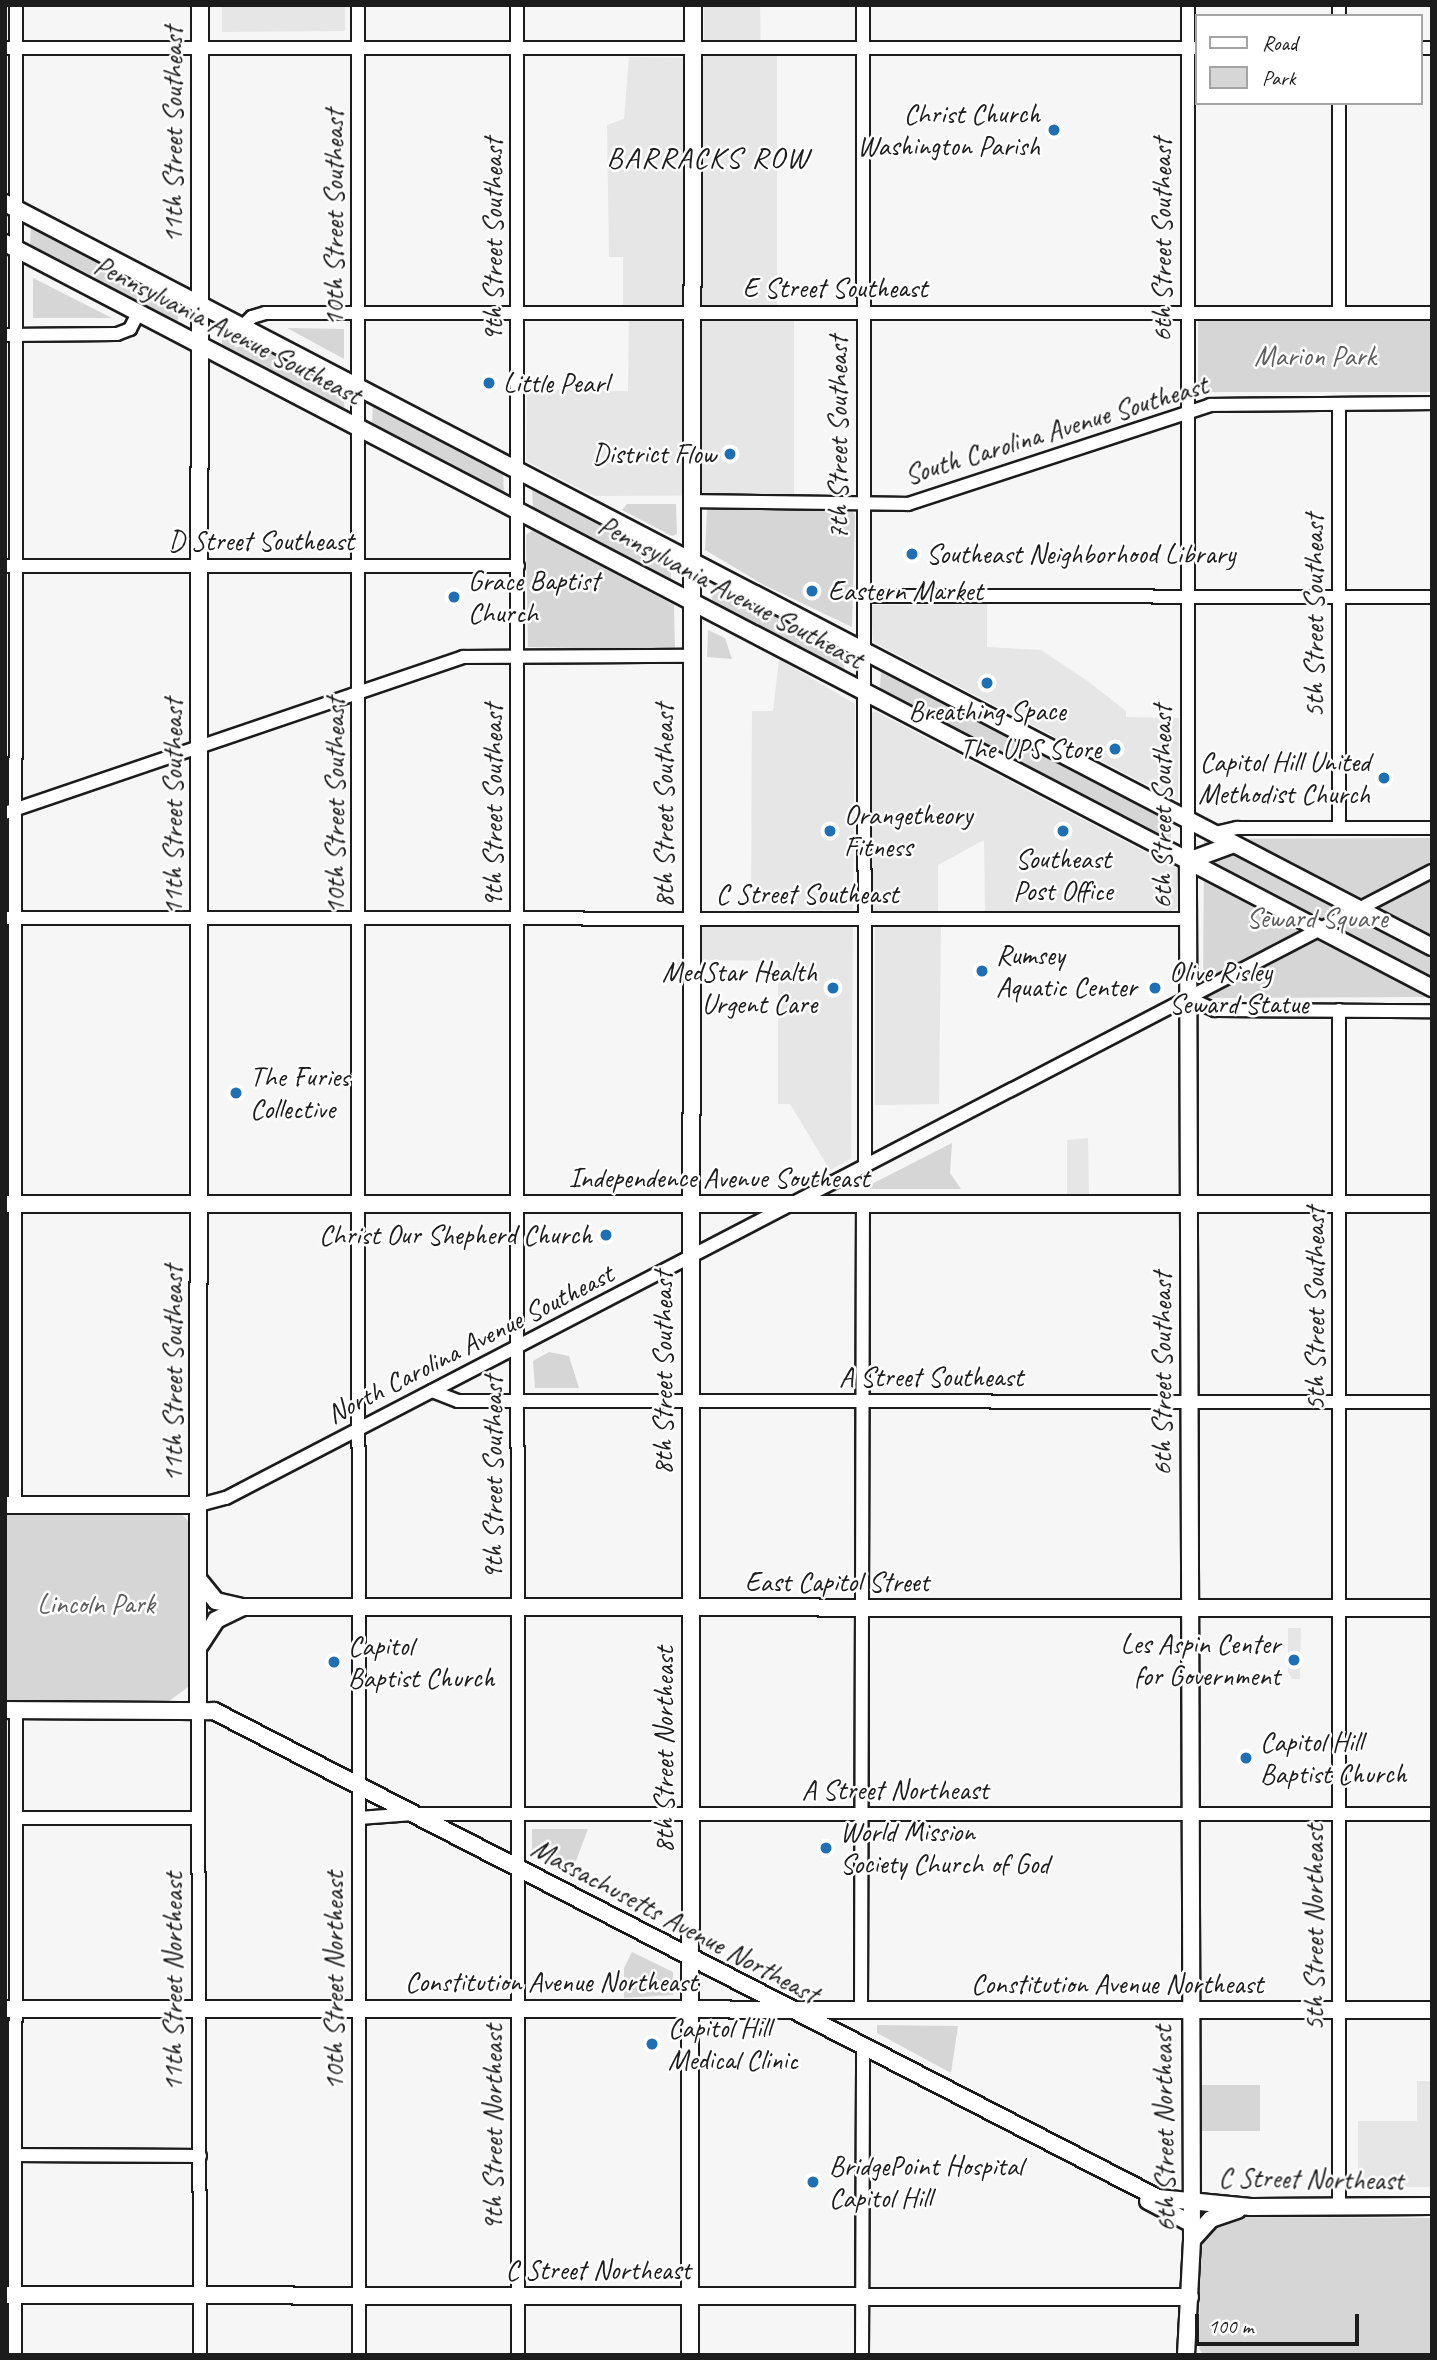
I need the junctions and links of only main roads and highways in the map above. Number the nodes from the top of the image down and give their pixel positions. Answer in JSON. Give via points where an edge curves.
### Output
{"nodes":[{"id":1,"x":200,"y":5,"type":"edge"},
{"id":2,"x":693,"y":5,"type":"edge"},
{"id":3,"x":10,"y":206,"type":"edge"},
{"id":4,"x":10,"y":246,"type":"edge"},
{"id":5,"x":200,"y":304,"type":"junction"},
{"id":6,"x":200,"y":345,"type":"junction"},
{"id":7,"x":691,"y":560,"type":"junction"},
{"id":8,"x":690,"y":601,"type":"junction"},
{"id":9,"x":1234,"y":844,"type":"junction"},
{"id":10,"x":1188,"y":861,"type":"junction"},
{"id":11,"x":1432,"y":947,"type":"edge"},
{"id":12,"x":1432,"y":988,"type":"edge"},
{"id":13,"x":200,"y":1203,"type":"junction"},
{"id":14,"x":11,"y":1204,"type":"edge"},
{"id":15,"x":1188,"y":1204,"type":"junction"},
{"id":16,"x":1432,"y":1204,"type":"edge"},
{"id":17,"x":690,"y":1205,"type":"junction"},
{"id":18,"x":10,"y":1505,"type":"edge"},
{"id":19,"x":199,"y":1505,"type":"junction"},
{"id":20,"x":198,"y":1578,"type":"junction"},
{"id":21,"x":243,"y":1607,"type":"junction"},
{"id":22,"x":198,"y":1608,"type":"joint"},
{"id":23,"x":690,"y":1608,"type":"junction"},
{"id":24,"x":1188,"y":1608,"type":"junction"},
{"id":25,"x":1432,"y":1608,"type":"edge"},
{"id":26,"x":198,"y":1647,"type":"junction"},
{"id":27,"x":198,"y":1709,"type":"junction"},
{"id":28,"x":11,"y":1710,"type":"edge"},
{"id":29,"x":689,"y":1958,"type":"junction"},
{"id":30,"x":10,"y":2009,"type":"edge"},
{"id":31,"x":690,"y":2009,"type":"junction"},
{"id":32,"x":787,"y":2010,"type":"junction"},
{"id":33,"x":1188,"y":2010,"type":"junction"},
{"id":34,"x":1432,"y":2010,"type":"edge"},
{"id":35,"x":1126,"y":2186,"type":"junction"},
{"id":36,"x":1189,"y":2203,"type":"junction"},
{"id":37,"x":1251,"y":2207,"type":"junction"},
{"id":38,"x":1427,"y":2208,"type":"edge"},
{"id":39,"x":1190,"y":2223,"type":"junction"},
{"id":40,"x":1192,"y":2240,"type":"junction"},
{"id":41,"x":10,"y":2295,"type":"edge"},
{"id":42,"x":690,"y":2296,"type":"junction"},
{"id":43,"x":1191,"y":2297,"type":"junction"},
{"id":44,"x":1188,"y":2332,"type":"junction"},
{"id":45,"x":690,"y":2355,"type":"edge"},
{"id":46,"x":1181,"y":2355,"type":"edge"},
{"id":47,"x":1186,"y":2355,"type":"edge"},
{"id":48,"x":1197,"y":2355,"type":"edge"}],
"edges":[{"from":1,"to":5,"type":"main road","name":"11th Street Southeast"},
{"from":2,"to":7,"type":"main road","name":"8th Street Southeast"},
{"from":3,"to":5,"type":"main road","name":"Pennsylvania Avenue Southeast"},
{"from":4,"to":6,"type":"main road","name":"Pennsylvania Avenue Southeast"},
{"from":5,"to":6,"type":"main road","name":"11th Street Southeast"},
{"from":5,"to":7,"type":"main road","name":"Pennsylvania Avenue Southeast"},
{"from":6,"to":8,"type":"main road","name":"Pennsylvania Avenue Southeast"},
{"from":6,"to":13,"type":"main road","name":"11th Street Southeast"},
{"from":7,"to":8,"type":"main road","name":"8th Street Southeast"},
{"from":7,"to":9,"type":"main road","name":"Pennsylvania Avenue Southeast"},
{"from":8,"to":10,"type":"main road","name":"Pennsylvania Avenue Southeast"},
{"from":8,"to":17,"type":"main road","name":"8th Street Southeast"},
{"from":9,"to":10,"type":"main road"},
{"from":9,"to":11,"type":"main road","name":"Pennsylvania Avenue Southeast"},
{"from":10,"to":12,"type":"main road","name":"Pennsylvania Avenue Southeast"},
{"from":10,"to":15,"type":"main road","name":"6th Street Southeast"},
{"from":13,"to":14,"type":"main road","name":"Independence Avenue Southeast"},
{"from":13,"to":17,"type":"main road","name":"Independence Avenue Southeast"},
{"from":13,"to":19,"type":"main road","name":"11th Street Southeast"},
{"from":15,"to":16,"type":"main road","name":"Independence Avenue Southeast"},
{"from":15,"to":17,"type":"main road","name":"Independence Avenue Southeast"},
{"from":15,"to":24,"type":"main road","name":"6th Street Southeast"},
{"from":17,"to":23,"type":"main road","name":"8th Street Southeast"},
{"from":18,"to":19,"type":"main road"},
{"from":19,"to":20,"type":"main road","name":"11th Street Southeast"},
{"from":20,"to":21,"type":"main road","via":[[215,1601]]},
{"from":20,"to":22,"type":"main road","name":"11th Street Southeast"},
{"from":21,"to":23,"type":"main road","name":"East Capitol Street"},
{"from":21,"to":26,"type":"main road","via":[[216,1620]]},
{"from":22,"to":26,"type":"main road","name":"11th Street Northeast"},
{"from":23,"to":24,"type":"main road","name":"East Capitol Street"},
{"from":23,"to":29,"type":"main road","name":"8th Street Northeast"},
{"from":24,"to":25,"type":"main road","name":"East Capitol Street"},
{"from":24,"to":33,"type":"main road","name":"6th Street Northeast"},
{"from":26,"to":27,"type":"main road","name":"11th Street Northeast"},
{"from":27,"to":28,"type":"main road","name":"Massachusetts Avenue Northeast"},
{"from":27,"to":29,"type":"main road","name":"Massachusetts Avenue Northeast","via":[[232,1719]]},
{"from":29,"to":31,"type":"main road","name":"8th Street Northeast"},
{"from":29,"to":32,"type":"main road","name":"Massachusetts Avenue Northeast"},
{"from":30,"to":31,"type":"main road","name":"Constitution Avenue Northeast"},
{"from":31,"to":32,"type":"main road","name":"Constitution Avenue Northeast"},
{"from":31,"to":42,"type":"main road","name":"8th Street Northeast"},
{"from":32,"to":33,"type":"main road","name":"Constitution Avenue Northeast"},
{"from":32,"to":35,"type":"main road","name":"Massachusetts Avenue Northeast"},
{"from":33,"to":34,"type":"main road","name":"Constitution Avenue Northeast"},
{"from":33,"to":36,"type":"main road","name":"6th Street Northeast"},
{"from":35,"to":36,"type":"main road","name":"Massachusetts Avenue Northeast"},
{"from":35,"to":39,"type":"main road","name":"Massachusetts Avenue Northeast"},
{"from":36,"to":37,"type":"main road","name":"C Street Northeast"},
{"from":36,"to":39,"type":"main road","name":"6th Street Northeast"},
{"from":37,"to":38,"type":"main road","name":"C Street Northeast"},
{"from":37,"to":40,"type":"main road","via":[[1215,2216]]},
{"from":39,"to":40,"type":"main road","name":"6th Street Northeast"},
{"from":40,"to":43,"type":"main road","name":"6th Street Northeast"},
{"from":41,"to":42,"type":"main road","name":"C Street Northeast"},
{"from":42,"to":43,"type":"main road","name":"C Street Northeast"},
{"from":42,"to":45,"type":"main road","name":"8th Street Northeast"},
{"from":43,"to":44,"type":"main road","name":"6th Street Northeast"},
{"from":44,"to":46,"type":"main road"},
{"from":44,"to":47,"type":"main road","name":"6th Street Northeast"},
{"from":44,"to":48,"type":"main road"}]}
